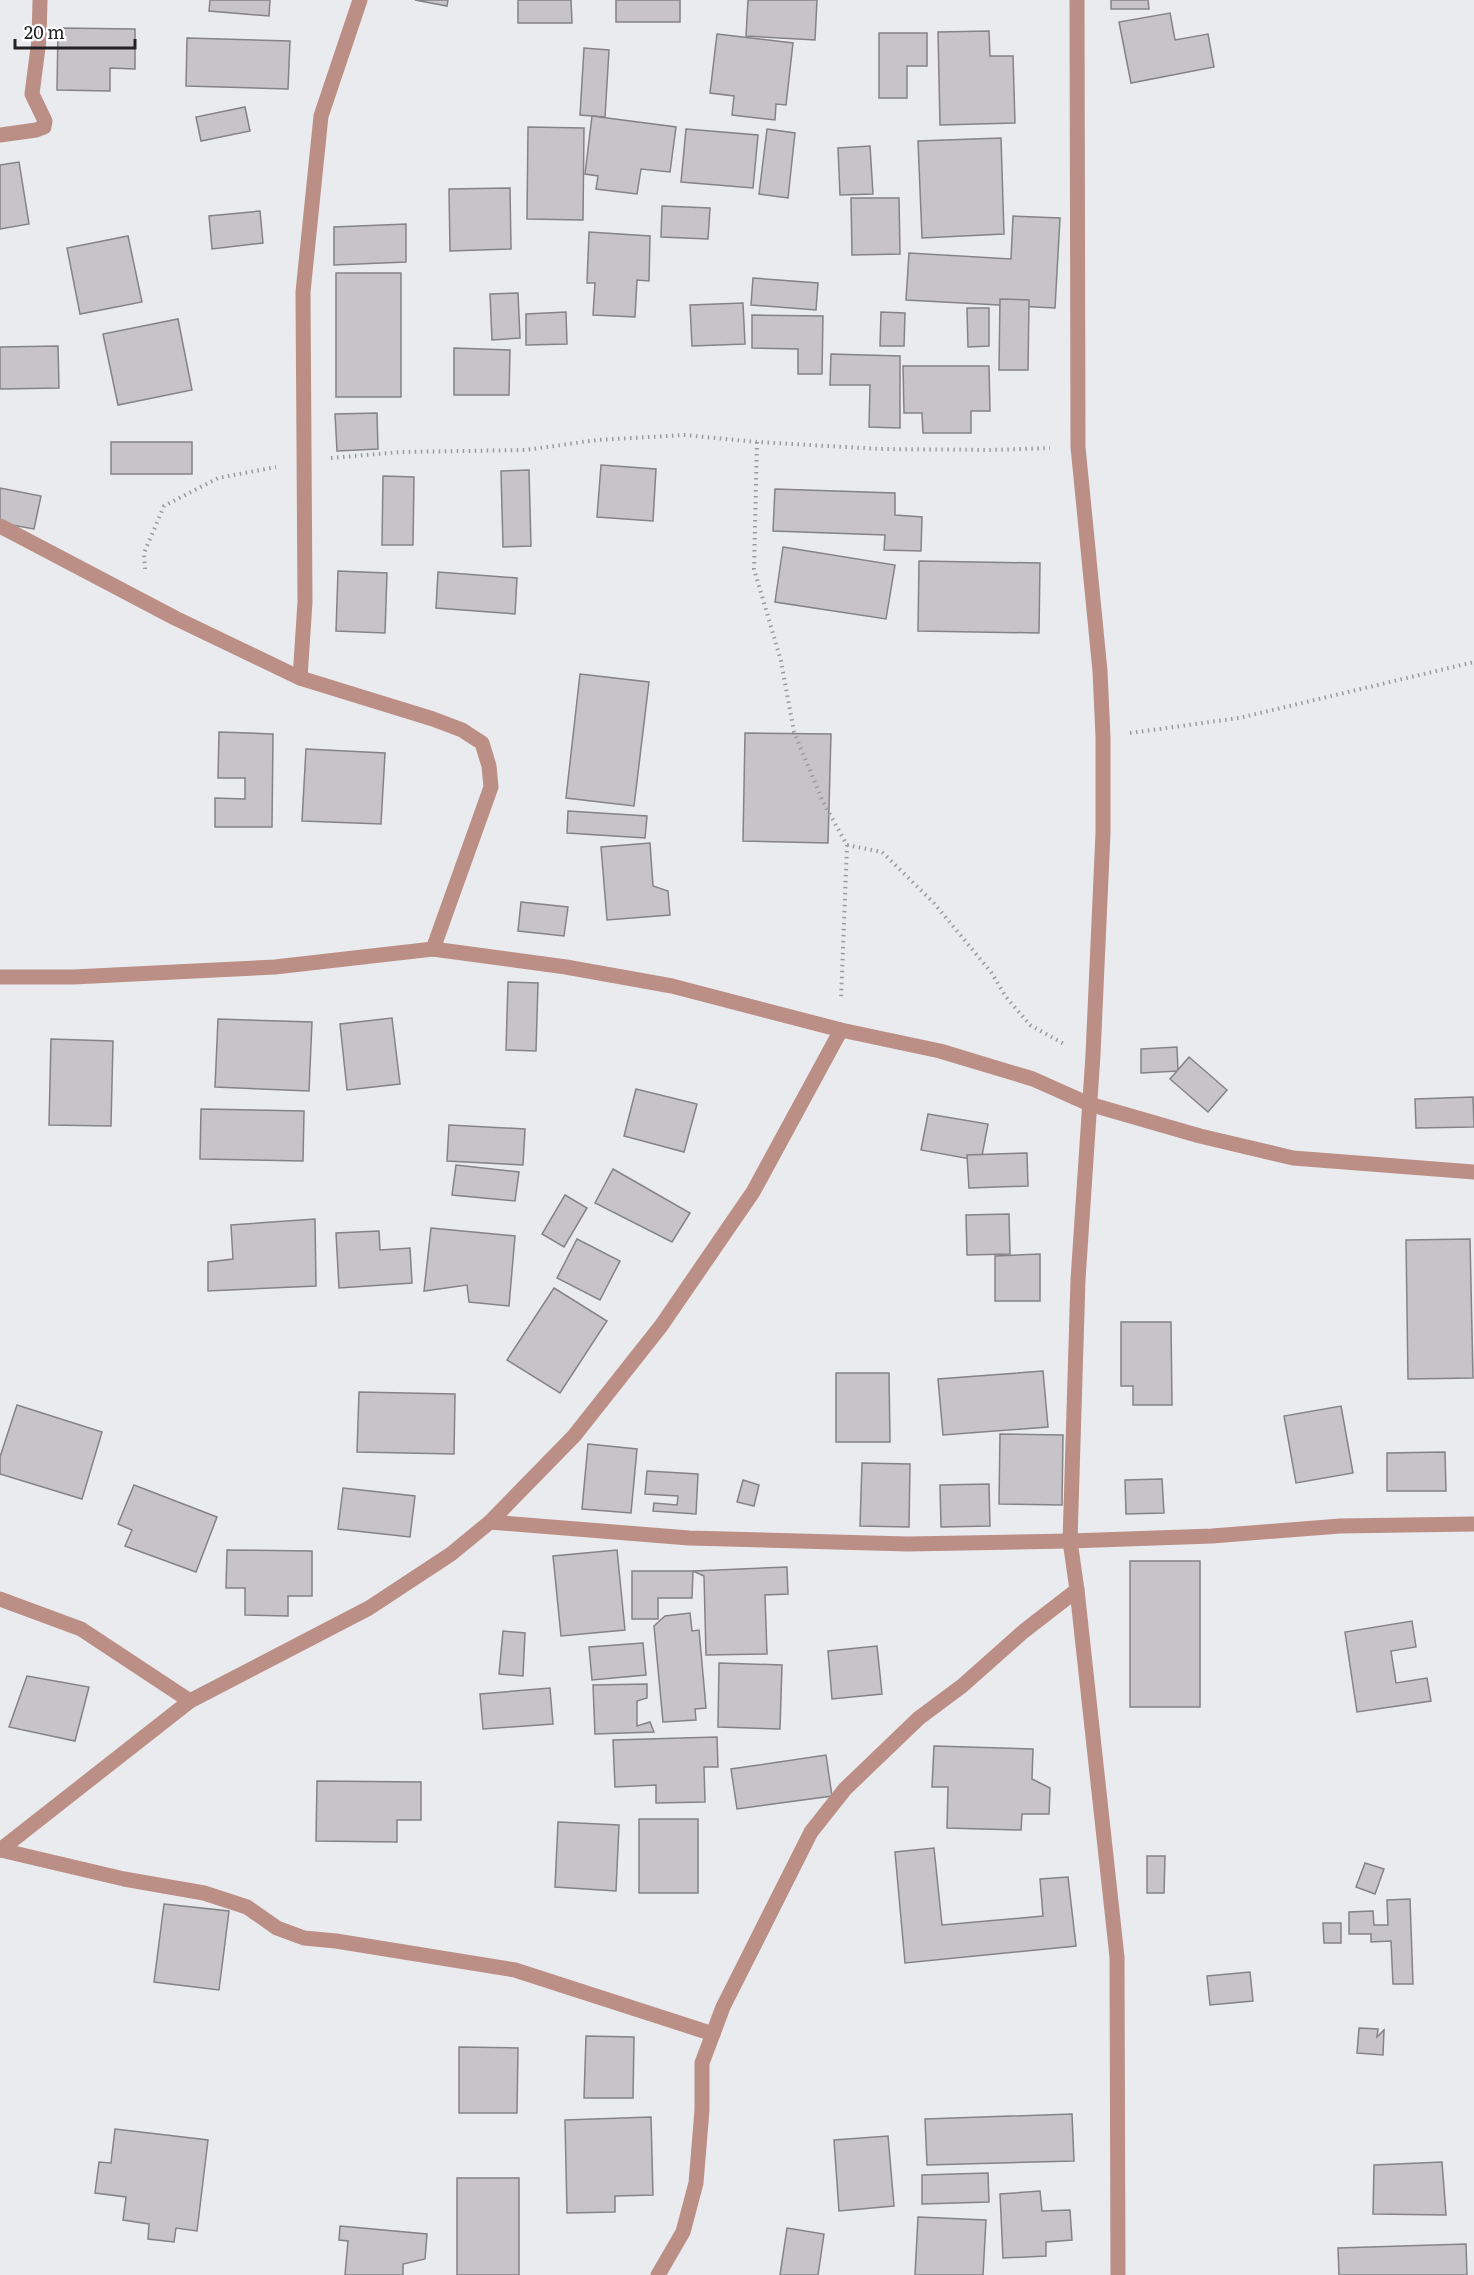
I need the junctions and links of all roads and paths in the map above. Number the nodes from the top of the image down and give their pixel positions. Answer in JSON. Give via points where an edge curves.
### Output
{"nodes":[{"id":1,"x":40,"y":0,"type":"edge"},
{"id":2,"x":360,"y":0,"type":"edge"},
{"id":3,"x":1077,"y":0,"type":"edge"},
{"id":4,"x":0,"y":135,"type":"edge"},
{"id":5,"x":757,"y":442,"type":"junction"},
{"id":6,"x":1078,"y":447,"type":"junction"},
{"id":7,"x":303,"y":460,"type":"junction"},
{"id":8,"x":0,"y":526,"type":"edge"},
{"id":9,"x":146,"y":602,"type":"junction"},
{"id":10,"x":1474,"y":663,"type":"edge"},
{"id":11,"x":300,"y":678,"type":"junction"},
{"id":12,"x":1103,"y":737,"type":"junction"},
{"id":13,"x":847,"y":845,"type":"junction"},
{"id":14,"x":433,"y":949,"type":"junction"},
{"id":15,"x":0,"y":977,"type":"edge"},
{"id":16,"x":841,"y":1030,"type":"junction"},
{"id":17,"x":1093,"y":1055,"type":"junction"},
{"id":18,"x":1089,"y":1104,"type":"junction"},
{"id":19,"x":1474,"y":1172,"type":"edge"},
{"id":20,"x":490,"y":1522,"type":"junction"},
{"id":21,"x":1474,"y":1524,"type":"edge"},
{"id":22,"x":1070,"y":1541,"type":"junction"},
{"id":23,"x":1077,"y":1590,"type":"junction"},
{"id":24,"x":0,"y":1599,"type":"edge"},
{"id":25,"x":190,"y":1701,"type":"junction"},
{"id":26,"x":1,"y":1850,"type":"edge"},
{"id":27,"x":714,"y":2034,"type":"junction"},
{"id":28,"x":658,"y":2275,"type":"edge"},
{"id":29,"x":1118,"y":2275,"type":"edge"}],
"edges":[{"from":1,"to":4,"type":"street","via":[[32,94],[44,127]]},
{"from":2,"to":7,"type":"street","via":[[321,116],[303,292]]},
{"from":3,"to":6,"type":"street"},
{"from":5,"to":6,"type":"path","via":[[881,449]]},
{"from":5,"to":7,"type":"path","via":[[684,435],[597,440],[525,450],[401,452]]},
{"from":5,"to":13,"type":"path","via":[[754,568],[781,661],[794,732],[823,802]]},
{"from":6,"to":12,"type":"street"},
{"from":7,"to":9,"type":"path","via":[[218,478],[164,506],[144,553]]},
{"from":7,"to":11,"type":"street","via":[[305,602]]},
{"from":8,"to":9,"type":"street"},
{"from":9,"to":11,"type":"street"},
{"from":10,"to":12,"type":"path","via":[[1239,718]]},
{"from":11,"to":14,"type":"street","via":[[433,719],[482,743],[491,788]]},
{"from":12,"to":17,"type":"street","via":[[1103,833]]},
{"from":13,"to":16,"type":"path"},
{"from":13,"to":17,"type":"path","via":[[882,852],[933,902],[1030,1025]]},
{"from":14,"to":15,"type":"street","via":[[275,967]]},
{"from":14,"to":16,"type":"street","via":[[566,967],[672,987]]},
{"from":16,"to":18,"type":"street","via":[[940,1051],[1033,1079]]},
{"from":16,"to":20,"type":"street","via":[[753,1192],[661,1326],[574,1436]]},
{"from":17,"to":18,"type":"street"},
{"from":18,"to":19,"type":"street","via":[[1293,1158]]},
{"from":18,"to":22,"type":"street","via":[[1078,1280]]},
{"from":20,"to":22,"type":"street","via":[[689,1538],[908,1544]]},
{"from":20,"to":25,"type":"street","via":[[451,1554],[369,1608]]},
{"from":21,"to":22,"type":"street","via":[[1340,1526]]},
{"from":22,"to":23,"type":"street"},
{"from":23,"to":27,"type":"street","via":[[919,1718],[845,1789],[811,1832],[723,2007]]},
{"from":23,"to":29,"type":"street","via":[[1117,1957]]},
{"from":24,"to":25,"type":"street","via":[[81,1629]]},
{"from":25,"to":26,"type":"street"},
{"from":26,"to":27,"type":"street","via":[[204,1893],[247,1907],[277,1928],[304,1938],[515,1970]]},
{"from":27,"to":28,"type":"street","via":[[702,2063],[696,2183],[683,2232]]}]}
